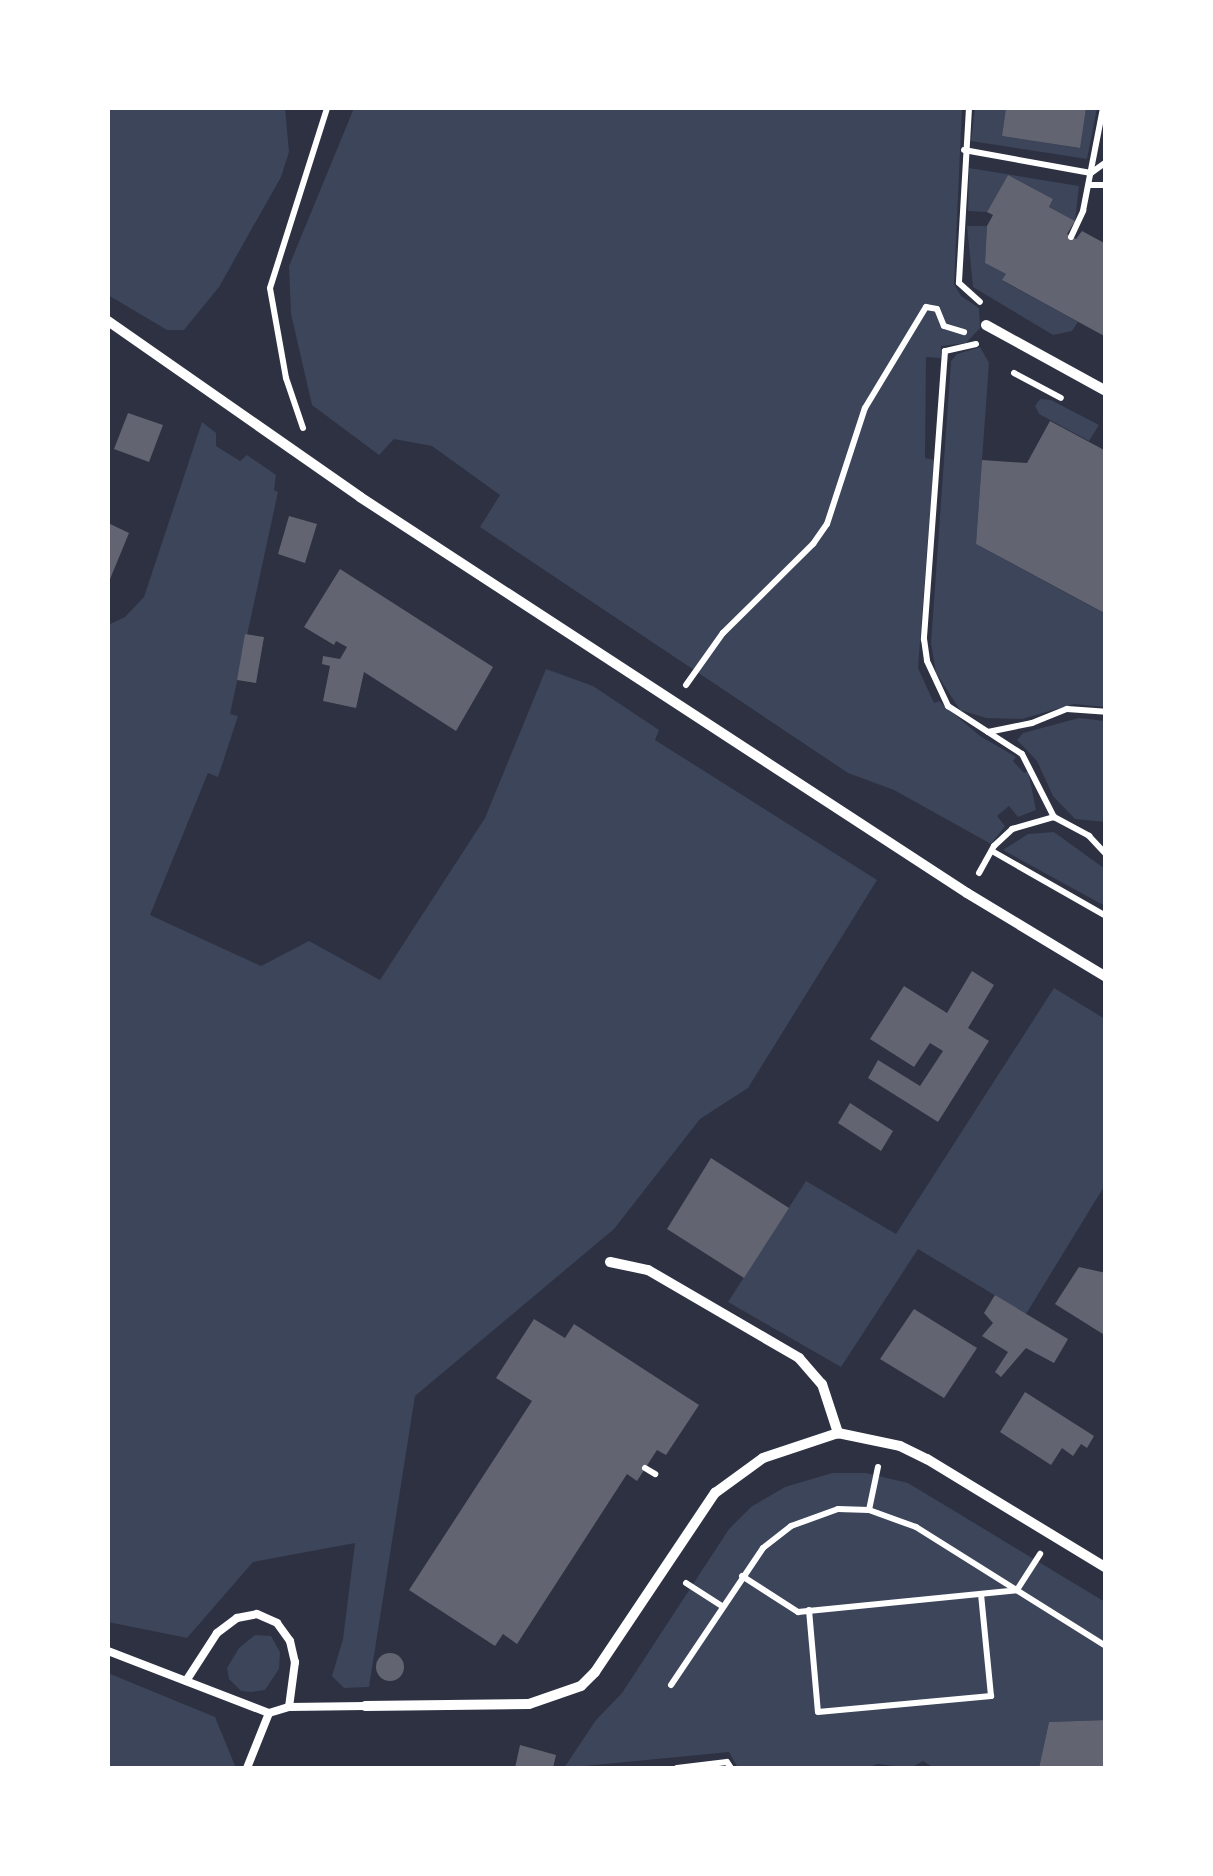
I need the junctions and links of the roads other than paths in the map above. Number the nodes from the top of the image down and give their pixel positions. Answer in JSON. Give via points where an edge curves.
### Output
{"nodes":[{"id":1,"x":108,"y":321,"type":"edge"},
{"id":2,"x":986,"y":326,"type":"road end"},
{"id":3,"x":1106,"y":391,"type":"edge"},
{"id":4,"x":1106,"y":977,"type":"edge"},
{"id":5,"x":610,"y":1262,"type":"dead end"},
{"id":6,"x":838,"y":1433,"type":"junction"},
{"id":7,"x":1106,"y":1568,"type":"edge"},
{"id":8,"x":108,"y":1651,"type":"edge"},
{"id":9,"x":186,"y":1681,"type":"junction"},
{"id":10,"x":365,"y":1706,"type":"joint"},
{"id":11,"x":289,"y":1707,"type":"junction"},
{"id":12,"x":269,"y":1713,"type":"junction"},
{"id":13,"x":247,"y":1768,"type":"edge"}],
"edges":[{"from":1,"to":4,"type":"street","via":[[316,467]]},
{"from":2,"to":3,"type":"street"},
{"from":5,"to":6,"type":"street","via":[[648,1270],[799,1358],[822,1384]]},
{"from":6,"to":7,"type":"street","via":[[927,1459]]},
{"from":6,"to":10,"type":"street","via":[[762,1458],[715,1494],[581,1686],[529,1704]]},
{"from":8,"to":9,"type":"lane"},
{"from":9,"to":11,"type":"lane","via":[[217,1633],[258,1614],[290,1642],[295,1662]]},
{"from":9,"to":12,"type":"lane"},
{"from":10,"to":11,"type":"lane"},
{"from":11,"to":12,"type":"lane"},
{"from":12,"to":13,"type":"lane"}]}
